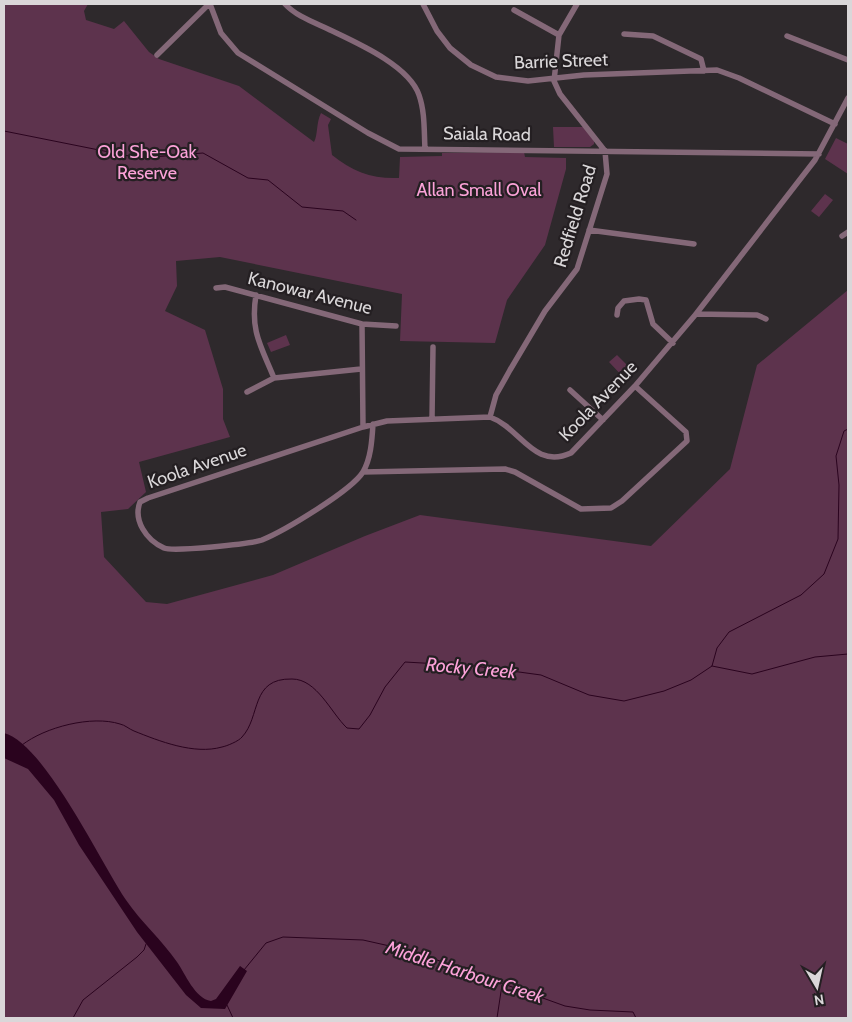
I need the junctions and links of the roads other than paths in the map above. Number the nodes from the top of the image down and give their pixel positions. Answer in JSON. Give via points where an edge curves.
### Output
{"nodes":[{"id":1,"x":209,"y":4,"type":"edge"},
{"id":2,"x":285,"y":4,"type":"edge"},
{"id":3,"x":423,"y":4,"type":"edge"},
{"id":4,"x":577,"y":4,"type":"edge"},
{"id":5,"x":514,"y":10,"type":"dead end"},
{"id":6,"x":624,"y":34,"type":"dead end"},
{"id":7,"x":559,"y":35,"type":"junction"},
{"id":8,"x":787,"y":36,"type":"dead end"},
{"id":9,"x":157,"y":55,"type":"dead end"},
{"id":10,"x":848,"y":60,"type":"edge"},
{"id":11,"x":704,"y":71,"type":"junction"},
{"id":12,"x":553,"y":79,"type":"junction"},
{"id":13,"x":848,"y":98,"type":"edge"},
{"id":14,"x":835,"y":124,"type":"junction"},
{"id":15,"x":425,"y":149,"type":"junction"},
{"id":16,"x":605,"y":151,"type":"junction"},
{"id":17,"x":819,"y":154,"type":"junction"},
{"id":18,"x":589,"y":230,"type":"junction"},
{"id":19,"x":848,"y":232,"type":"edge"},
{"id":20,"x":842,"y":236,"type":"dead end"},
{"id":21,"x":694,"y":244,"type":"dead end"},
{"id":22,"x":216,"y":288,"type":"dead end"},
{"id":23,"x":256,"y":295,"type":"junction"},
{"id":24,"x":696,"y":314,"type":"junction"},
{"id":25,"x":617,"y":315,"type":"dead end"},
{"id":26,"x":766,"y":318,"type":"dead end"},
{"id":27,"x":362,"y":324,"type":"junction"},
{"id":28,"x":396,"y":326,"type":"dead end"},
{"id":29,"x":673,"y":343,"type":"junction"},
{"id":30,"x":433,"y":347,"type":"dead end"},
{"id":31,"x":361,"y":369,"type":"junction"},
{"id":32,"x":274,"y":378,"type":"junction"},
{"id":33,"x":635,"y":386,"type":"junction"},
{"id":34,"x":570,"y":390,"type":"dead end"},
{"id":35,"x":247,"y":392,"type":"dead end"},
{"id":36,"x":490,"y":417,"type":"junction"},
{"id":37,"x":432,"y":420,"type":"junction"},
{"id":38,"x":603,"y":420,"type":"junction"},
{"id":39,"x":373,"y":424,"type":"junction"},
{"id":40,"x":363,"y":427,"type":"junction"},
{"id":41,"x":363,"y":472,"type":"junction"}],
"edges":[{"from":1,"to":9,"type":"street"},
{"from":1,"to":15,"type":"street","name":"Saiala Road","via":[[221,33],[238,53],[393,147]]},
{"from":2,"to":15,"type":"street","via":[[310,21],[393,64],[408,77],[419,94]]},
{"from":3,"to":12,"type":"street","name":"Barrie Street","via":[[443,40],[471,66],[512,80]]},
{"from":4,"to":7,"type":"street"},
{"from":5,"to":7,"type":"street"},
{"from":6,"to":11,"type":"street","via":[[653,36],[701,59]]},
{"from":7,"to":12,"type":"street"},
{"from":8,"to":10,"type":"street"},
{"from":11,"to":12,"type":"street","name":"Barrie Street"},
{"from":11,"to":14,"type":"street","name":"Barrie Street","via":[[728,72]]},
{"from":12,"to":16,"type":"street","name":"Redfield Road","via":[[560,94]]},
{"from":13,"to":14,"type":"street","name":"Koola Avenue"},
{"from":14,"to":17,"type":"street","name":"Koola Avenue"},
{"from":15,"to":16,"type":"street","name":"Saiala Road"},
{"from":16,"to":17,"type":"street","name":"Saiala Road"},
{"from":16,"to":18,"type":"street","name":"Redfield Road","via":[[607,174]]},
{"from":17,"to":24,"type":"street","name":"Koola Avenue"},
{"from":18,"to":21,"type":"street"},
{"from":18,"to":36,"type":"street","name":"Redfield Road","via":[[576,269],[545,311],[510,370],[496,395]]},
{"from":19,"to":20,"type":"street"},
{"from":22,"to":23,"type":"street","name":"Kanowar Avenue","via":[[225,287]]},
{"from":23,"to":27,"type":"street","name":"Kanowar Avenue"},
{"from":23,"to":32,"type":"street","via":[[255,332]]},
{"from":24,"to":26,"type":"street"},
{"from":24,"to":29,"type":"street","name":"Koola Avenue"},
{"from":25,"to":29,"type":"street","via":[[624,301],[646,300],[653,324]]},
{"from":27,"to":28,"type":"street","name":"Kanowar Avenue"},
{"from":27,"to":31,"type":"street"},
{"from":29,"to":33,"type":"street","name":"Koola Avenue"},
{"from":30,"to":37,"type":"street"},
{"from":31,"to":32,"type":"street"},
{"from":31,"to":40,"type":"street"},
{"from":32,"to":35,"type":"street"},
{"from":33,"to":38,"type":"street","name":"Koola Avenue"},
{"from":33,"to":41,"type":"street","via":[[688,436],[685,444],[611,508],[581,509],[505,469]]},
{"from":34,"to":38,"type":"street"},
{"from":36,"to":37,"type":"street","name":"Koola Avenue"},
{"from":36,"to":38,"type":"street","name":"Koola Avenue","via":[[499,420],[538,453],[558,458],[571,454]]},
{"from":37,"to":39,"type":"street","name":"Koola Avenue"},
{"from":39,"to":40,"type":"street","name":"Koola Avenue"},
{"from":39,"to":41,"type":"street","via":[[371,447]]},
{"from":40,"to":41,"type":"street","name":"Koola Avenue","via":[[140,502],[137,518],[143,530],[164,549],[261,541],[316,509]]}]}
